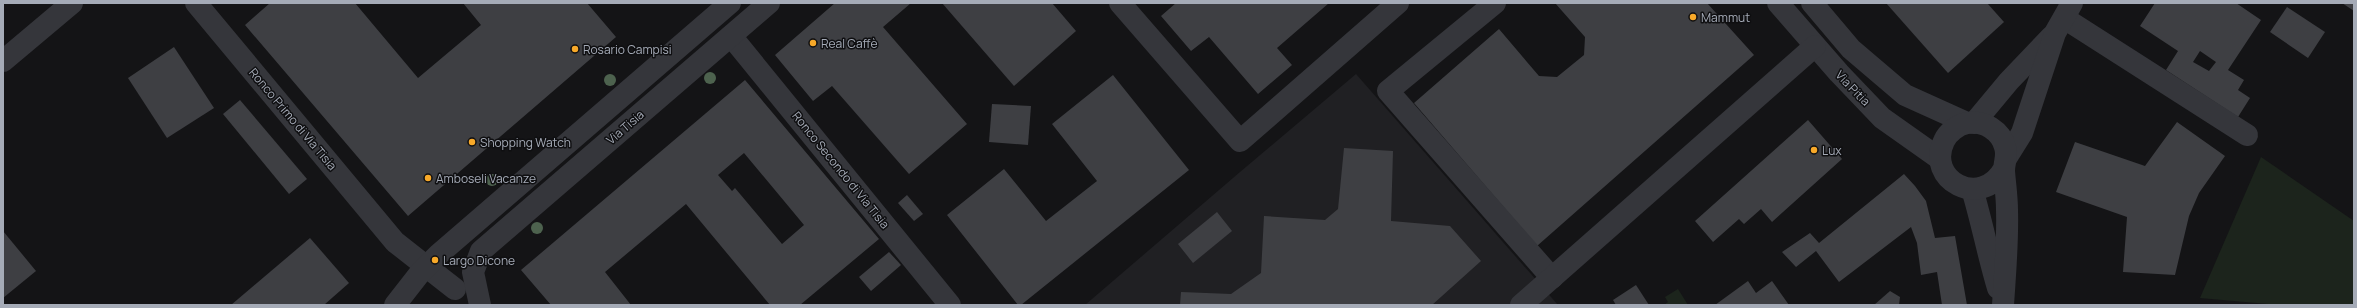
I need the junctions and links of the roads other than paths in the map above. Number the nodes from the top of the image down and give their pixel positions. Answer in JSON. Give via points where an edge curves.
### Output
{"nodes":[{"id":1,"x":72,"y":3,"type":"edge"},
{"id":2,"x":196,"y":3,"type":"edge"},
{"id":3,"x":730,"y":3,"type":"edge"},
{"id":4,"x":769,"y":3,"type":"edge"},
{"id":5,"x":1120,"y":3,"type":"edge"},
{"id":6,"x":1398,"y":3,"type":"edge"},
{"id":7,"x":1495,"y":3,"type":"edge"},
{"id":8,"x":1778,"y":3,"type":"edge"},
{"id":9,"x":1812,"y":3,"type":"edge"},
{"id":10,"x":2064,"y":18,"type":"edge"},
{"id":11,"x":731,"y":36,"type":"junction"},
{"id":12,"x":1815,"y":46,"type":"junction"},
{"id":13,"x":3,"y":61,"type":"edge"},
{"id":14,"x":1971,"y":123,"type":"junction"},
{"id":15,"x":2247,"y":135,"type":"dead end"},
{"id":16,"x":1940,"y":159,"type":"junction"},
{"id":17,"x":2005,"y":163,"type":"junction"},
{"id":18,"x":1972,"y":189,"type":"junction"},
{"id":19,"x":426,"y":268,"type":"junction"},
{"id":20,"x":1552,"y":278,"type":"junction"},
{"id":21,"x":455,"y":289,"type":"junction"},
{"id":22,"x":398,"y":301,"type":"edge"},
{"id":23,"x":470,"y":305,"type":"edge"},
{"id":24,"x":480,"y":305,"type":"edge"},
{"id":25,"x":950,"y":305,"type":"edge"},
{"id":26,"x":1521,"y":305,"type":"edge"},
{"id":27,"x":2002,"y":305,"type":"edge"}],
"edges":[{"from":1,"to":13,"type":"street"},
{"from":2,"to":19,"type":"street","name":"Ronco Primo di Via Tisia","via":[[390,236]]},
{"from":3,"to":19,"type":"street"},
{"from":4,"to":11,"type":"street","name":"Via Tisia"},
{"from":5,"to":6,"type":"street","via":[[1240,141]]},
{"from":7,"to":20,"type":"street","via":[[1388,91]]},
{"from":8,"to":12,"type":"street","name":"Via Pitia"},
{"from":9,"to":14,"type":"street","via":[[1851,49],[1905,95]]},
{"from":10,"to":14,"type":"street"},
{"from":10,"to":15,"type":"street"},
{"from":10,"to":17,"type":"street","via":[[2022,133]]},
{"from":11,"to":24,"type":"street","name":"Via Tisia","via":[[481,251],[473,272]]},
{"from":11,"to":25,"type":"street","name":"Ronco Secondo di Via Tisia"},
{"from":12,"to":16,"type":"street","name":"Via Pitia","via":[[1882,118]]},
{"from":12,"to":20,"type":"street"},
{"from":14,"to":16,"type":"street","via":[[1958,126],[1947,136]]},
{"from":14,"to":17,"type":"street","via":[[1994,129],[2001,137]]},
{"from":16,"to":18,"type":"street","via":[[1942,168],[1954,183]]},
{"from":17,"to":18,"type":"street","via":[[1999,178],[1982,188]]},
{"from":17,"to":27,"type":"street","via":[[2007,211]]},
{"from":18,"to":27,"type":"street","via":[[1984,226],[1988,254]]},
{"from":19,"to":21,"type":"street","name":"Ronco Primo di Via Tisia"},
{"from":19,"to":22,"type":"street"},
{"from":20,"to":26,"type":"street"},
{"from":21,"to":22,"type":"street","via":[[440,285],[422,287]]},
{"from":21,"to":23,"type":"street","name":"Ronco Primo di Via Tisia"}]}
